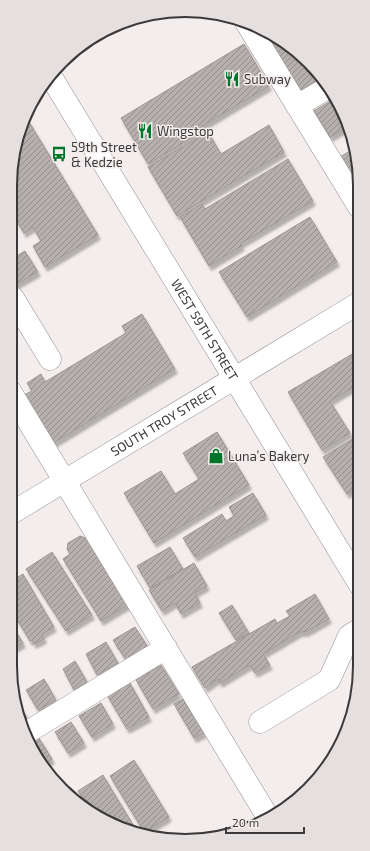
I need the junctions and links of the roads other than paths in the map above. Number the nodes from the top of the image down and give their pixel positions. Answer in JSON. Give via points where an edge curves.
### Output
{"nodes":[{"id":1,"x":251,"y":31,"type":"edge"},
{"id":2,"x":54,"y":81,"type":"edge"},
{"id":3,"x":324,"y":90,"type":"edge"},
{"id":4,"x":297,"y":106,"type":"junction"},
{"id":5,"x":353,"y":197,"type":"edge"},
{"id":6,"x":17,"y":305,"type":"edge"},
{"id":7,"x":353,"y":307,"type":"edge"},
{"id":8,"x":50,"y":359,"type":"dead end"},
{"id":9,"x":235,"y":378,"type":"junction"},
{"id":10,"x":17,"y":402,"type":"edge"},
{"id":11,"x":65,"y":481,"type":"junction"},
{"id":12,"x":17,"y":510,"type":"edge"},
{"id":13,"x":353,"y":573,"type":"edge"},
{"id":14,"x":353,"y":633,"type":"edge"},
{"id":15,"x":166,"y":648,"type":"junction"},
{"id":16,"x":260,"y":722,"type":"dead end"},
{"id":17,"x":30,"y":730,"type":"edge"},
{"id":18,"x":267,"y":812,"type":"edge"}],
"edges":[{"from":1,"to":4,"type":"street"},
{"from":2,"to":9,"type":"street","name":"WEST 59TH STREET"},
{"from":3,"to":4,"type":"street"},
{"from":4,"to":5,"type":"street"},
{"from":6,"to":8,"type":"street"},
{"from":7,"to":9,"type":"street","name":"SOUTH TROY STREET"},
{"from":9,"to":11,"type":"street","name":"SOUTH TROY STREET"},
{"from":9,"to":13,"type":"street","name":"WEST 59TH STREET"},
{"from":10,"to":11,"type":"street"},
{"from":11,"to":12,"type":"street","name":"SOUTH TROY STREET"},
{"from":11,"to":15,"type":"street"},
{"from":14,"to":16,"type":"street","via":[[349,636],[329,680]]},
{"from":15,"to":17,"type":"street"},
{"from":15,"to":18,"type":"street"}]}
